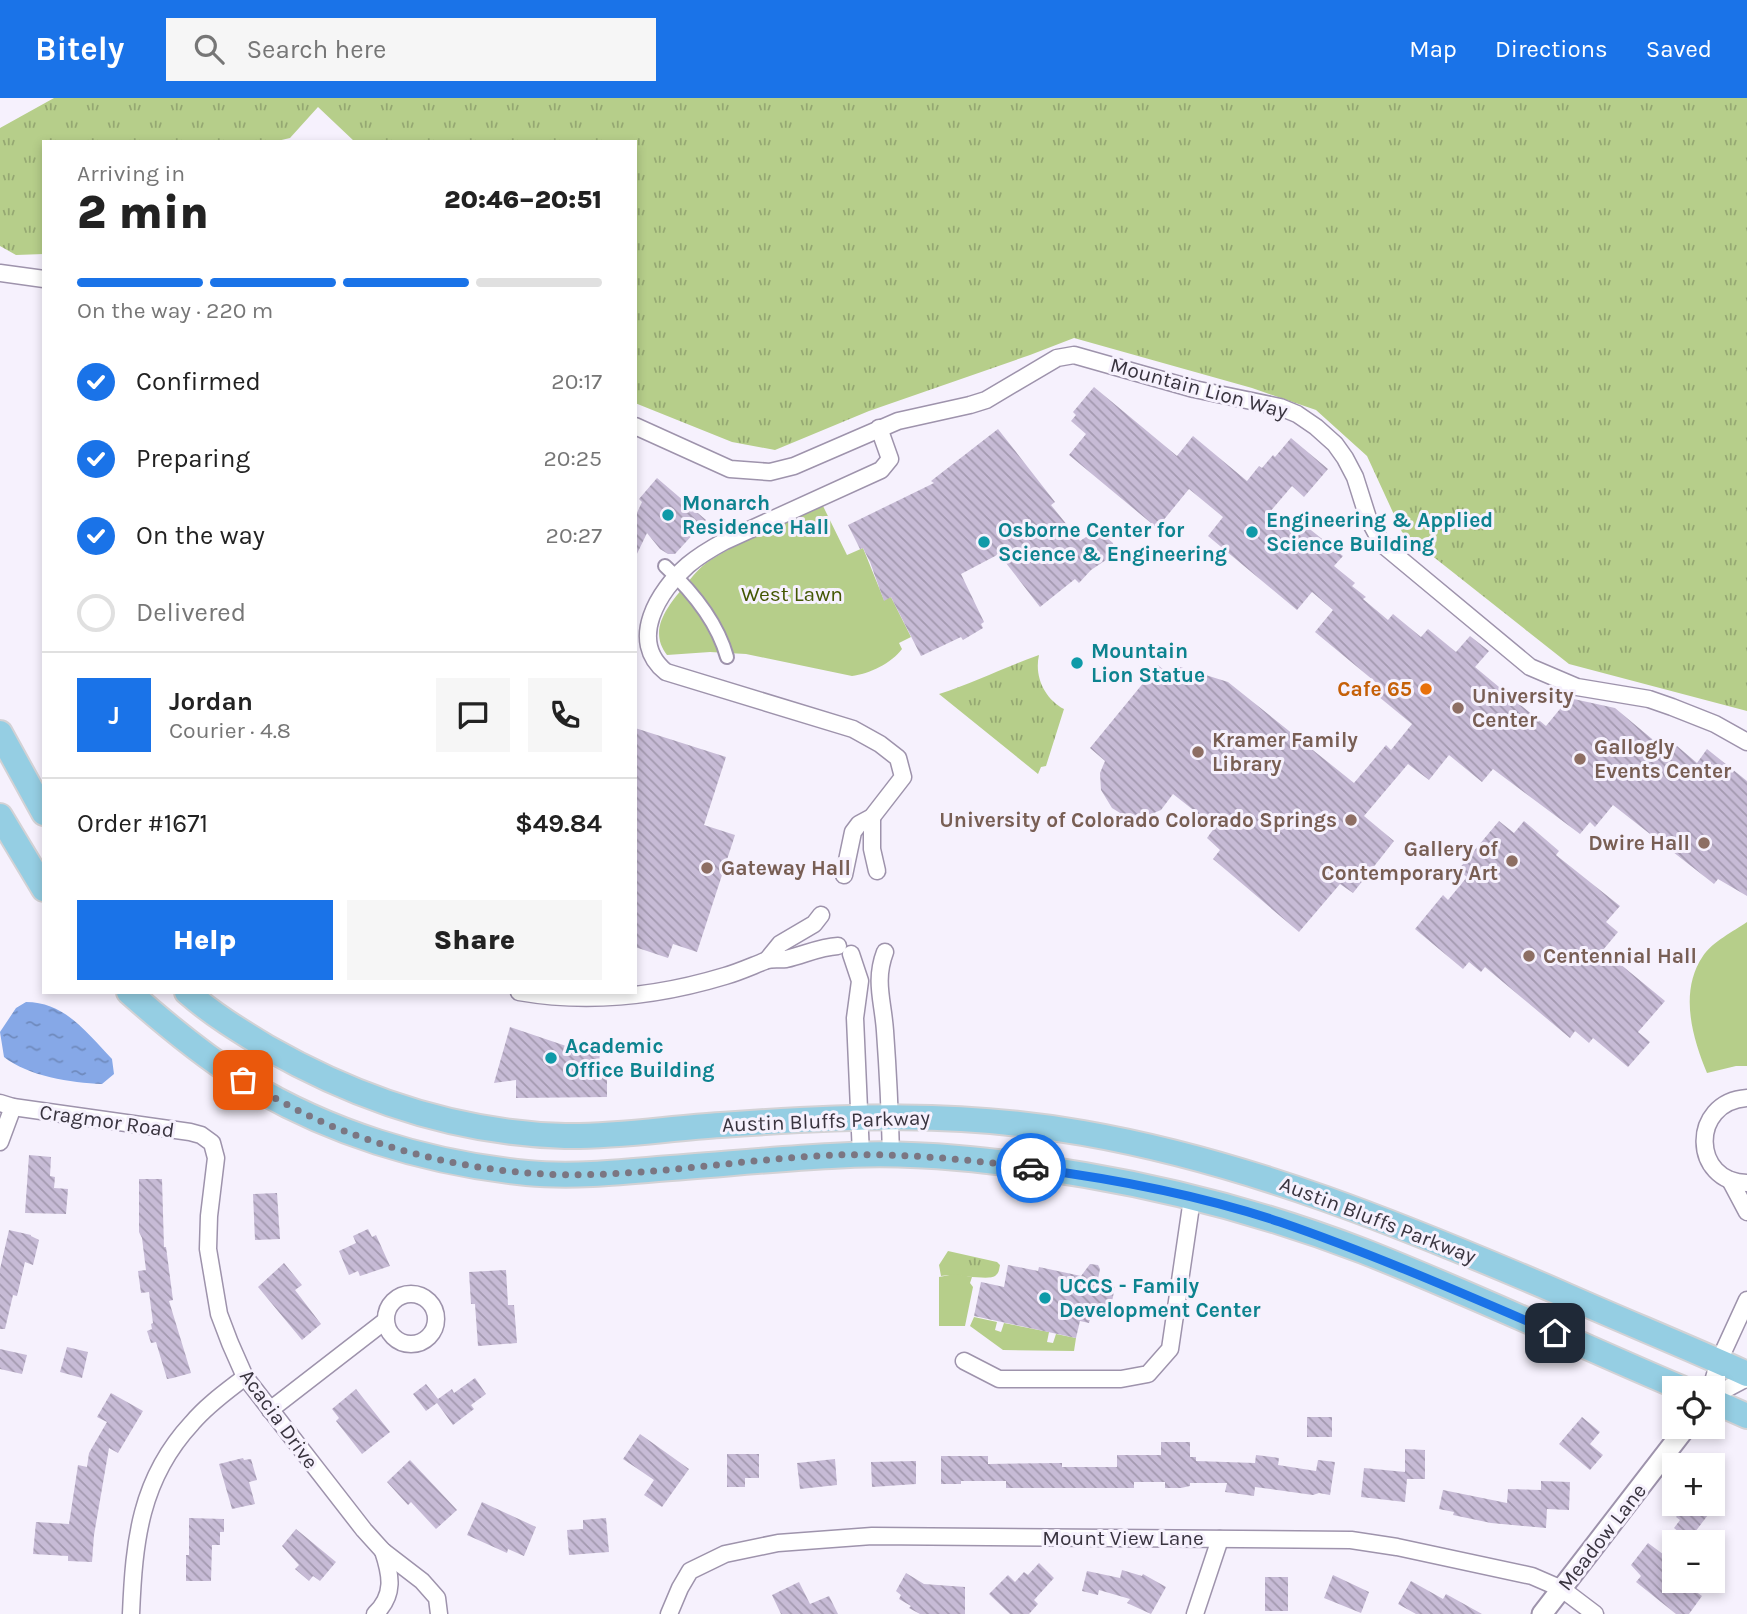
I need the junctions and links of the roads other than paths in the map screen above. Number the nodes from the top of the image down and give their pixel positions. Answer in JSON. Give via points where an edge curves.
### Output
{"nodes":[{"id":1,"x":0,"y":273,"type":"edge"},
{"id":2,"x":42,"y":279,"type":"edge"},
{"id":3,"x":637,"y":427,"type":"edge"},
{"id":4,"x":879,"y":428,"type":"junction"},
{"id":5,"x":671,"y":572,"type":"junction"},
{"id":6,"x":727,"y":657,"type":"dead end"},
{"id":7,"x":0,"y":733,"type":"edge"},
{"id":8,"x":1747,"y":742,"type":"edge"},
{"id":9,"x":42,"y":809,"type":"edge"},
{"id":10,"x":0,"y":816,"type":"edge"},
{"id":11,"x":872,"y":817,"type":"junction"},
{"id":12,"x":877,"y":871,"type":"dead end"},
{"id":13,"x":844,"y":875,"type":"dead end"},
{"id":14,"x":42,"y":886,"type":"edge"},
{"id":15,"x":821,"y":915,"type":"dead end"},
{"id":16,"x":885,"y":952,"type":"dead end"},
{"id":17,"x":767,"y":960,"type":"junction"},
{"id":18,"x":131,"y":994,"type":"edge"},
{"id":19,"x":190,"y":994,"type":"edge"},
{"id":20,"x":538,"y":994,"type":"edge"},
{"id":21,"x":1747,"y":1097,"type":"edge"},
{"id":22,"x":6,"y":1105,"type":"edge"},
{"id":23,"x":860,"y":1116,"type":"junction"},
{"id":24,"x":890,"y":1116,"type":"junction"},
{"id":25,"x":0,"y":1142,"type":"edge"},
{"id":26,"x":212,"y":1143,"type":"joint"},
{"id":27,"x":861,"y":1155,"type":"junction"},
{"id":28,"x":891,"y":1155,"type":"junction"},
{"id":29,"x":1730,"y":1180,"type":"junction"},
{"id":30,"x":1747,"y":1183,"type":"edge"},
{"id":31,"x":1192,"y":1199,"type":"junction"},
{"id":32,"x":1747,"y":1212,"type":"edge"},
{"id":33,"x":1747,"y":1300,"type":"edge"},
{"id":34,"x":386,"y":1321,"type":"dead end"},
{"id":35,"x":964,"y":1361,"type":"dead end"},
{"id":36,"x":1719,"y":1362,"type":"junction"},
{"id":37,"x":1715,"y":1376,"type":"edge"},
{"id":38,"x":1747,"y":1376,"type":"edge"},
{"id":39,"x":245,"y":1377,"type":"junction"},
{"id":40,"x":1662,"y":1380,"type":"edge"},
{"id":41,"x":1725,"y":1389,"type":"edge"},
{"id":42,"x":1725,"y":1407,"type":"edge"},
{"id":43,"x":270,"y":1410,"type":"junction"},
{"id":44,"x":1747,"y":1416,"type":"edge"},
{"id":45,"x":1677,"y":1439,"type":"edge"},
{"id":46,"x":1220,"y":1539,"type":"junction"},
{"id":47,"x":383,"y":1551,"type":"junction"},
{"id":48,"x":1562,"y":1589,"type":"junction"},
{"id":49,"x":131,"y":1614,"type":"edge"},
{"id":50,"x":376,"y":1614,"type":"edge"},
{"id":51,"x":439,"y":1614,"type":"edge"},
{"id":52,"x":669,"y":1614,"type":"edge"},
{"id":53,"x":1195,"y":1614,"type":"edge"},
{"id":54,"x":1542,"y":1614,"type":"edge"},
{"id":55,"x":1595,"y":1614,"type":"edge"}],
"edges":[{"from":1,"to":2,"type":"street"},
{"from":3,"to":4,"type":"street","name":"Mountain Lion Way","via":[[717,465],[759,472],[794,466]]},
{"from":4,"to":5,"type":"street","via":[[890,459],[881,470],[725,541]]},
{"from":4,"to":8,"type":"street","name":"Mountain Lion Way","via":[[986,400],[1065,355],[1280,407],[1297,414],[1335,444],[1382,544],[1530,667],[1577,687],[1649,699],[1715,724]]},
{"from":5,"to":6,"type":"street","via":[[696,598]]},
{"from":5,"to":11,"type":"street","via":[[649,625],[647,647],[657,665],[666,672],[853,729],[880,744],[898,758],[903,777]]},
{"from":7,"to":9,"type":"main road"},
{"from":10,"to":14,"type":"main road"},
{"from":11,"to":12,"type":"street"},
{"from":11,"to":13,"type":"street","via":[[853,832]]},
{"from":15,"to":17,"type":"street","via":[[780,944]]},
{"from":16,"to":24,"type":"street","via":[[878,978]]},
{"from":17,"to":20,"type":"street","via":[[700,984],[616,998]]},
{"from":17,"to":23,"type":"street","via":[[815,949],[845,950],[860,981],[855,1018]]},
{"from":18,"to":27,"type":"main road","name":"Austin Bluffs Parkway","via":[[207,1057],[292,1107],[346,1132],[439,1159],[529,1173],[581,1175]]},
{"from":19,"to":23,"type":"main road","name":"Austin Bluffs Parkway","via":[[227,1023],[309,1071],[360,1095],[443,1120],[567,1136]]},
{"from":21,"to":29,"type":"street","via":[[1734,1099],[1714,1112],[1704,1137],[1712,1165]]},
{"from":22,"to":25,"type":"street"},
{"from":22,"to":26,"type":"street","name":"Cragmor Road","via":[[190,1132]]},
{"from":23,"to":24,"type":"main road","name":"Austin Bluffs Parkway"},
{"from":23,"to":27,"type":"street"},
{"from":24,"to":28,"type":"street"},
{"from":24,"to":36,"type":"main road","name":"Austin Bluffs Parkway","via":[[988,1120],[1083,1133],[1263,1177],[1367,1212]]},
{"from":26,"to":39,"type":"street","name":"Acacia Drive","via":[[216,1158],[209,1216],[212,1281],[224,1327]]},
{"from":27,"to":28,"type":"main road","name":"Austin Bluffs Parkway"},
{"from":28,"to":31,"type":"main road","name":"Austin Bluffs Parkway","via":[[1084,1175]]},
{"from":29,"to":30,"type":"street"},
{"from":29,"to":32,"type":"street"},
{"from":31,"to":35,"type":"street","via":[[1170,1349],[1148,1374],[1121,1380],[999,1380]]},
{"from":31,"to":40,"type":"main road","name":"Austin Bluffs Parkway","via":[[1277,1221],[1362,1251]]},
{"from":33,"to":36,"type":"street"},
{"from":34,"to":43,"type":"street"},
{"from":36,"to":37,"type":"street"},
{"from":36,"to":38,"type":"main road","name":"Austin Bluffs Parkway"},
{"from":38,"to":41,"type":"street"},
{"from":39,"to":43,"type":"street","name":"Acacia Drive"},
{"from":39,"to":49,"type":"street","via":[[192,1422],[154,1477],[136,1535]]},
{"from":42,"to":44,"type":"main road"},
{"from":43,"to":47,"type":"street","name":"Acacia Drive"},
{"from":45,"to":48,"type":"street","name":"Meadow Lane"},
{"from":46,"to":48,"type":"street","name":"Mount View Lane","via":[[1352,1539],[1532,1576]]},
{"from":46,"to":52,"type":"street","name":"Mount View Lane","via":[[872,1536],[778,1543],[724,1554],[690,1572]]},
{"from":46,"to":53,"type":"street"},
{"from":47,"to":50,"type":"street","via":[[391,1576],[390,1592]]},
{"from":47,"to":51,"type":"street","name":"Acacia Drive","via":[[438,1598]]},
{"from":48,"to":54,"type":"street","name":"Meadow Lane"},
{"from":48,"to":55,"type":"street","name":"Mount View Lane"}]}
